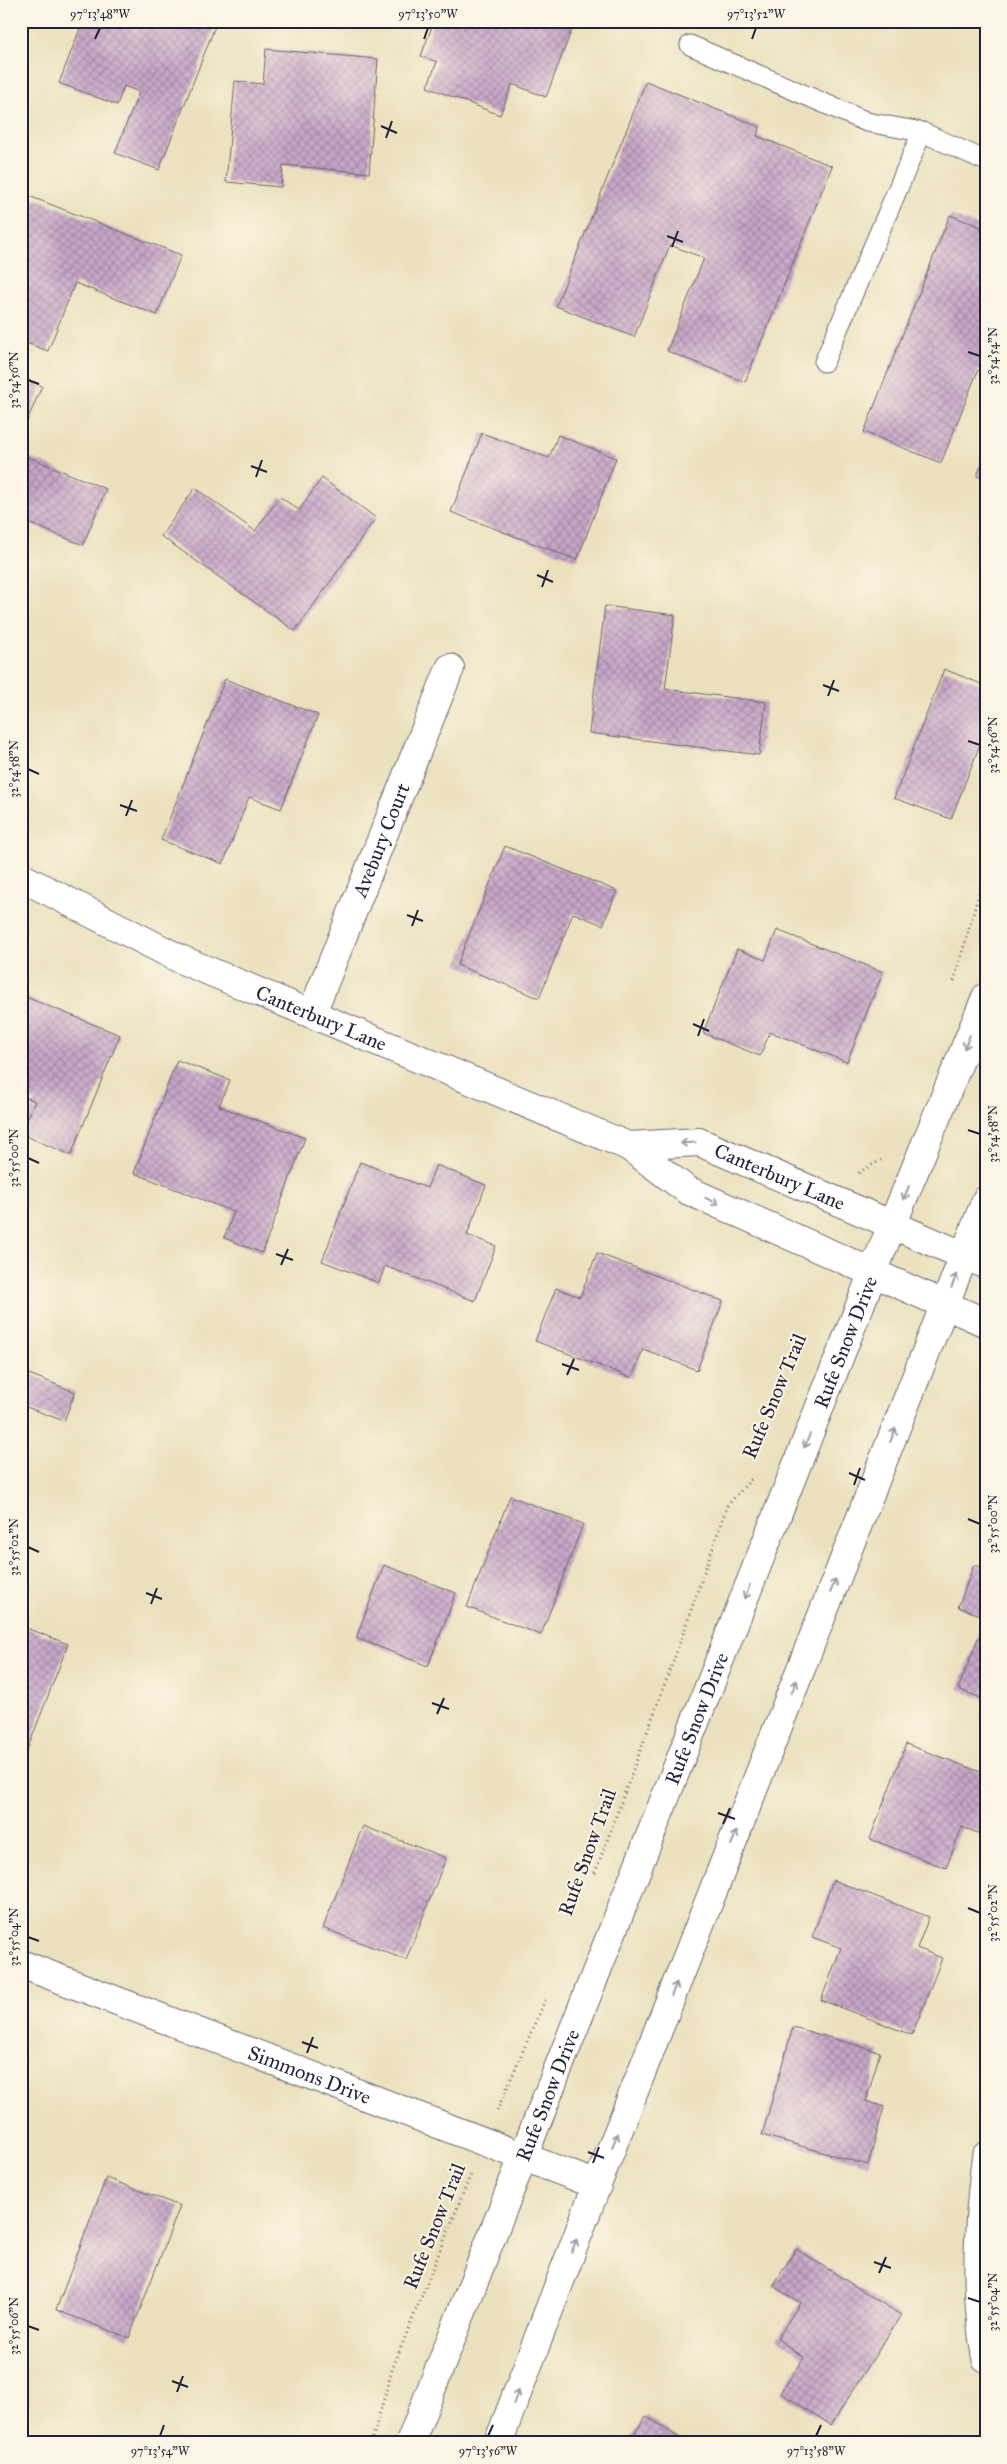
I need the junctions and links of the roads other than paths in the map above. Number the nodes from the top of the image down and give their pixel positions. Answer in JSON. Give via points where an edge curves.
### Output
{"nodes":[{"id":1,"x":690,"y":45,"type":"dead end"},
{"id":2,"x":922,"y":132,"type":"junction"},
{"id":3,"x":986,"y":161,"type":"edge"},
{"id":4,"x":824,"y":362,"type":"dead end"},
{"id":5,"x":450,"y":668,"type":"dead end"},
{"id":6,"x":21,"y":877,"type":"edge"},
{"id":7,"x":986,"y":997,"type":"edge"},
{"id":8,"x":312,"y":1013,"type":"junction"},
{"id":9,"x":628,"y":1146,"type":"junction"},
{"id":10,"x":986,"y":1200,"type":"edge"},
{"id":11,"x":892,"y":1227,"type":"junction"},
{"id":12,"x":975,"y":1261,"type":"edge"},
{"id":13,"x":873,"y":1274,"type":"junction"},
{"id":14,"x":944,"y":1306,"type":"junction"},
{"id":15,"x":986,"y":1324,"type":"edge"},
{"id":16,"x":21,"y":1964,"type":"edge"},
{"id":17,"x":986,"y":2156,"type":"edge"},
{"id":18,"x":523,"y":2158,"type":"junction"},
{"id":19,"x":597,"y":2185,"type":"junction"},
{"id":20,"x":986,"y":2358,"type":"edge"},
{"id":21,"x":410,"y":2443,"type":"edge"},
{"id":22,"x":498,"y":2443,"type":"edge"}],
"edges":[{"from":1,"to":2,"type":"lane","via":[[867,122]]},
{"from":2,"to":3,"type":"lane"},
{"from":2,"to":4,"type":"lane"},
{"from":5,"to":8,"type":"main road","name":"Avebury Court"},
{"from":6,"to":8,"type":"main road","name":"Canterbury Lane","via":[[180,959]]},
{"from":7,"to":11,"type":"main road","name":"Rufe Snow Drive","one_way":true},
{"from":8,"to":9,"type":"main road","name":"Canterbury Lane"},
{"from":11,"to":9,"type":"main road","name":"Canterbury Lane","one_way":true,"via":[[699,1142]]},
{"from":9,"to":13,"type":"main road","name":"Canterbury Lane","one_way":true,"via":[[687,1190]]},
{"from":10,"to":12,"type":"main road"},
{"from":11,"to":12,"type":"main road","name":"Canterbury Lane"},
{"from":11,"to":13,"type":"main road","name":"Rufe Snow Drive"},
{"from":14,"to":12,"type":"main road","one_way":true},
{"from":13,"to":14,"type":"main road","name":"Canterbury Lane"},
{"from":13,"to":18,"type":"main road","name":"Rufe Snow Drive","one_way":true},
{"from":14,"to":15,"type":"main road","name":"Canterbury Lane"},
{"from":19,"to":14,"type":"main road","one_way":true},
{"from":16,"to":18,"type":"main road","name":"Simmons Drive"},
{"from":17,"to":20,"type":"main road","via":[[978,2220],[980,2328]]},
{"from":18,"to":19,"type":"main road","name":"Simmons Drive"},
{"from":18,"to":21,"type":"main road","name":"Rufe Snow Drive"},
{"from":22,"to":19,"type":"main road","one_way":true}]}
